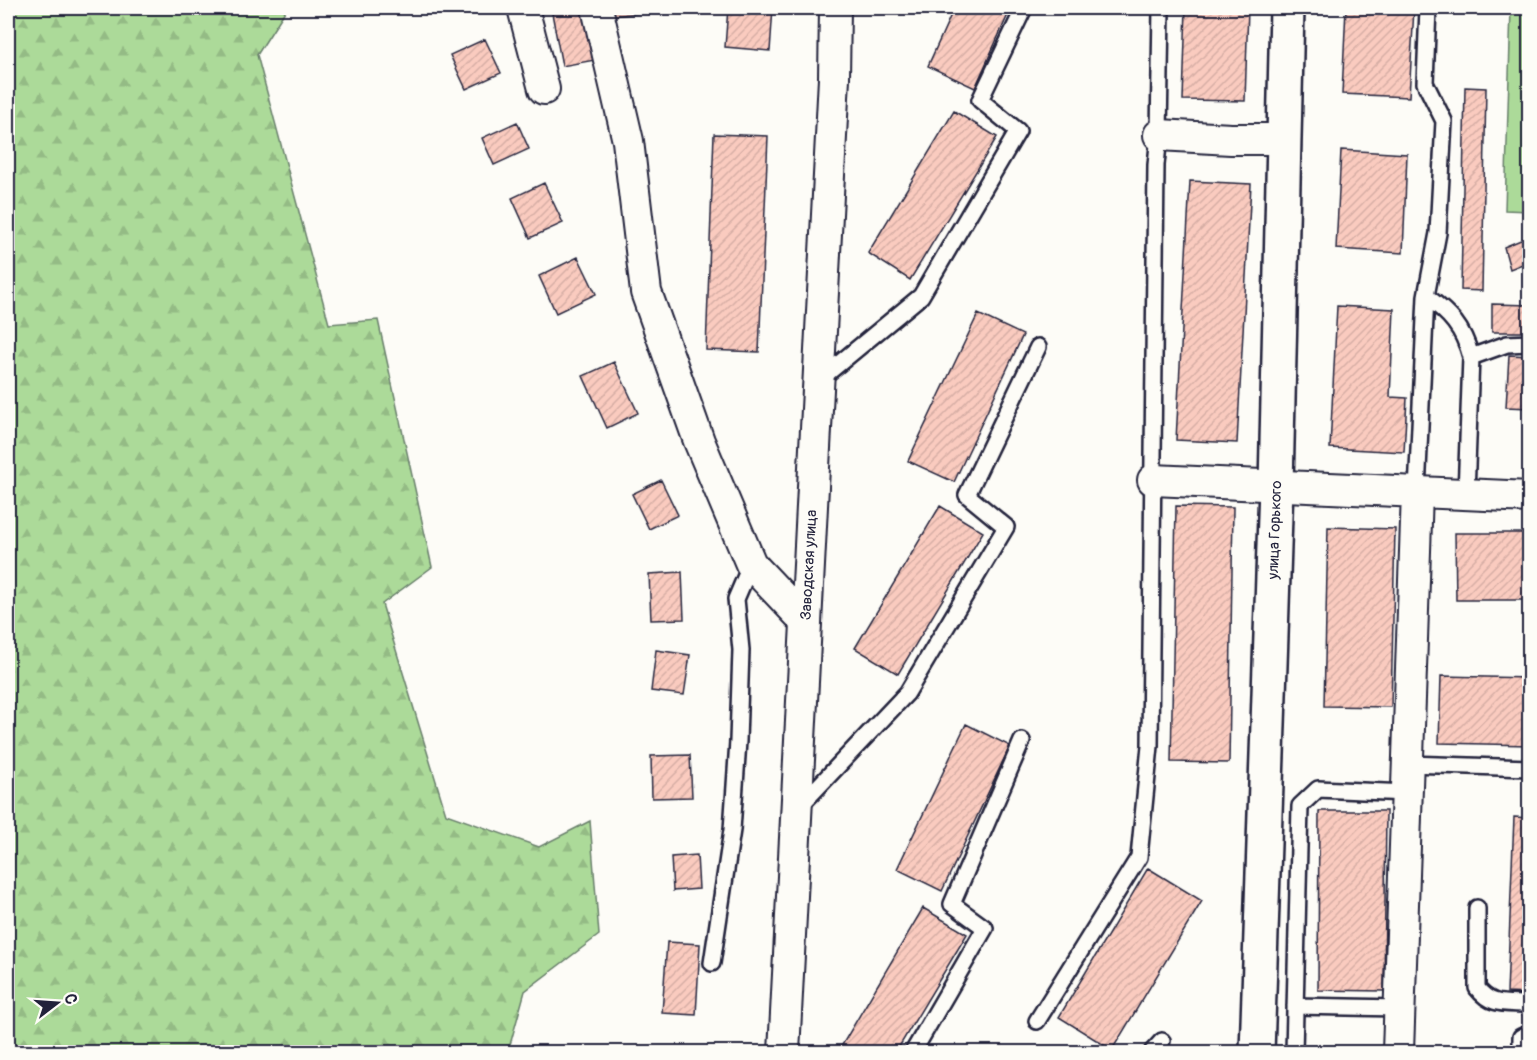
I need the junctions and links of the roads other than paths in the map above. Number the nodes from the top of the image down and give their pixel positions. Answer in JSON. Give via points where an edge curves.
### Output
{"nodes":[{"id":1,"x":523,"y":8,"type":"edge"},
{"id":2,"x":597,"y":8,"type":"edge"},
{"id":3,"x":835,"y":8,"type":"edge"},
{"id":4,"x":1024,"y":8,"type":"edge"},
{"id":5,"x":1161,"y":8,"type":"edge"},
{"id":6,"x":1287,"y":8,"type":"edge"},
{"id":7,"x":1428,"y":8,"type":"edge"},
{"id":8,"x":544,"y":89,"type":"dead end"},
{"id":9,"x":1159,"y":135,"type":"junction"},
{"id":10,"x":1283,"y":139,"type":"junction"},
{"id":11,"x":1426,"y":296,"type":"junction"},
{"id":12,"x":1530,"y":344,"type":"edge"},
{"id":13,"x":1038,"y":347,"type":"dead end"},
{"id":14,"x":1471,"y":357,"type":"junction"},
{"id":15,"x":818,"y":381,"type":"junction"},
{"id":16,"x":1153,"y":480,"type":"junction"},
{"id":17,"x":1276,"y":486,"type":"junction"},
{"id":18,"x":1417,"y":492,"type":"junction"},
{"id":19,"x":1466,"y":494,"type":"junction"},
{"id":20,"x":1530,"y":496,"type":"edge"},
{"id":21,"x":751,"y":564,"type":"junction"},
{"id":22,"x":806,"y":622,"type":"junction"},
{"id":23,"x":1022,"y":741,"type":"dead end"},
{"id":24,"x":1530,"y":768,"type":"edge"},
{"id":25,"x":1408,"y":779,"type":"junction"},
{"id":26,"x":796,"y":810,"type":"junction"},
{"id":27,"x":1477,"y":908,"type":"dead end"},
{"id":28,"x":712,"y":963,"type":"dead end"},
{"id":29,"x":1295,"y":1006,"type":"junction"},
{"id":30,"x":1399,"y":1008,"type":"junction"},
{"id":31,"x":1530,"y":1010,"type":"edge"},
{"id":32,"x":1037,"y":1021,"type":"dead end"},
{"id":33,"x":1530,"y":1034,"type":"edge"},
{"id":34,"x":784,"y":1053,"type":"edge"},
{"id":35,"x":913,"y":1053,"type":"edge"},
{"id":36,"x":1257,"y":1053,"type":"edge"},
{"id":37,"x":1294,"y":1053,"type":"edge"},
{"id":38,"x":1398,"y":1053,"type":"edge"},
{"id":39,"x":1521,"y":1053,"type":"edge"}],
"edges":[{"from":1,"to":8,"type":"street"},
{"from":2,"to":21,"type":"street","via":[[628,141],[646,292],[699,441]]},
{"from":3,"to":15,"type":"street","name":"Заводская улица"},
{"from":4,"to":15,"type":"lane","via":[[980,100],[1018,131],[921,296]]},
{"from":5,"to":9,"type":"lane"},
{"from":6,"to":10,"type":"main road","name":"улица Горького"},
{"from":7,"to":11,"type":"lane","via":[[1425,83],[1444,121],[1438,233]]},
{"from":9,"to":10,"type":"street"},
{"from":9,"to":16,"type":"lane"},
{"from":10,"to":17,"type":"main road","name":"улица Горького"},
{"from":11,"to":14,"type":"lane","via":[[1448,312],[1466,337]]},
{"from":11,"to":18,"type":"lane"},
{"from":12,"to":14,"type":"lane","via":[[1507,344]]},
{"from":13,"to":26,"type":"lane","via":[[967,495],[1006,527],[907,693]]},
{"from":14,"to":19,"type":"lane"},
{"from":15,"to":22,"type":"street","name":"Заводская улица"},
{"from":16,"to":17,"type":"street"},
{"from":16,"to":32,"type":"lane","via":[[1150,746],[1139,857]]},
{"from":17,"to":18,"type":"street"},
{"from":17,"to":36,"type":"main road","name":"улица Горького"},
{"from":18,"to":19,"type":"street"},
{"from":18,"to":25,"type":"street"},
{"from":19,"to":20,"type":"street"},
{"from":21,"to":22,"type":"street"},
{"from":21,"to":28,"type":"lane","via":[[736,599],[741,650],[738,741],[732,830]]},
{"from":22,"to":26,"type":"street","name":"Заводская улица"},
{"from":23,"to":35,"type":"lane","via":[[952,904],[985,928]]},
{"from":24,"to":25,"type":"lane"},
{"from":25,"to":29,"type":"lane","via":[[1318,789],[1300,806]]},
{"from":25,"to":30,"type":"street"},
{"from":26,"to":34,"type":"street","name":"Заводская улица"},
{"from":27,"to":31,"type":"lane","via":[[1477,988],[1485,998],[1498,1003],[1525,1004]]},
{"from":29,"to":30,"type":"lane"},
{"from":29,"to":37,"type":"lane"},
{"from":30,"to":38,"type":"street"},
{"from":33,"to":39,"type":"lane","via":[[1521,1037]]}]}
